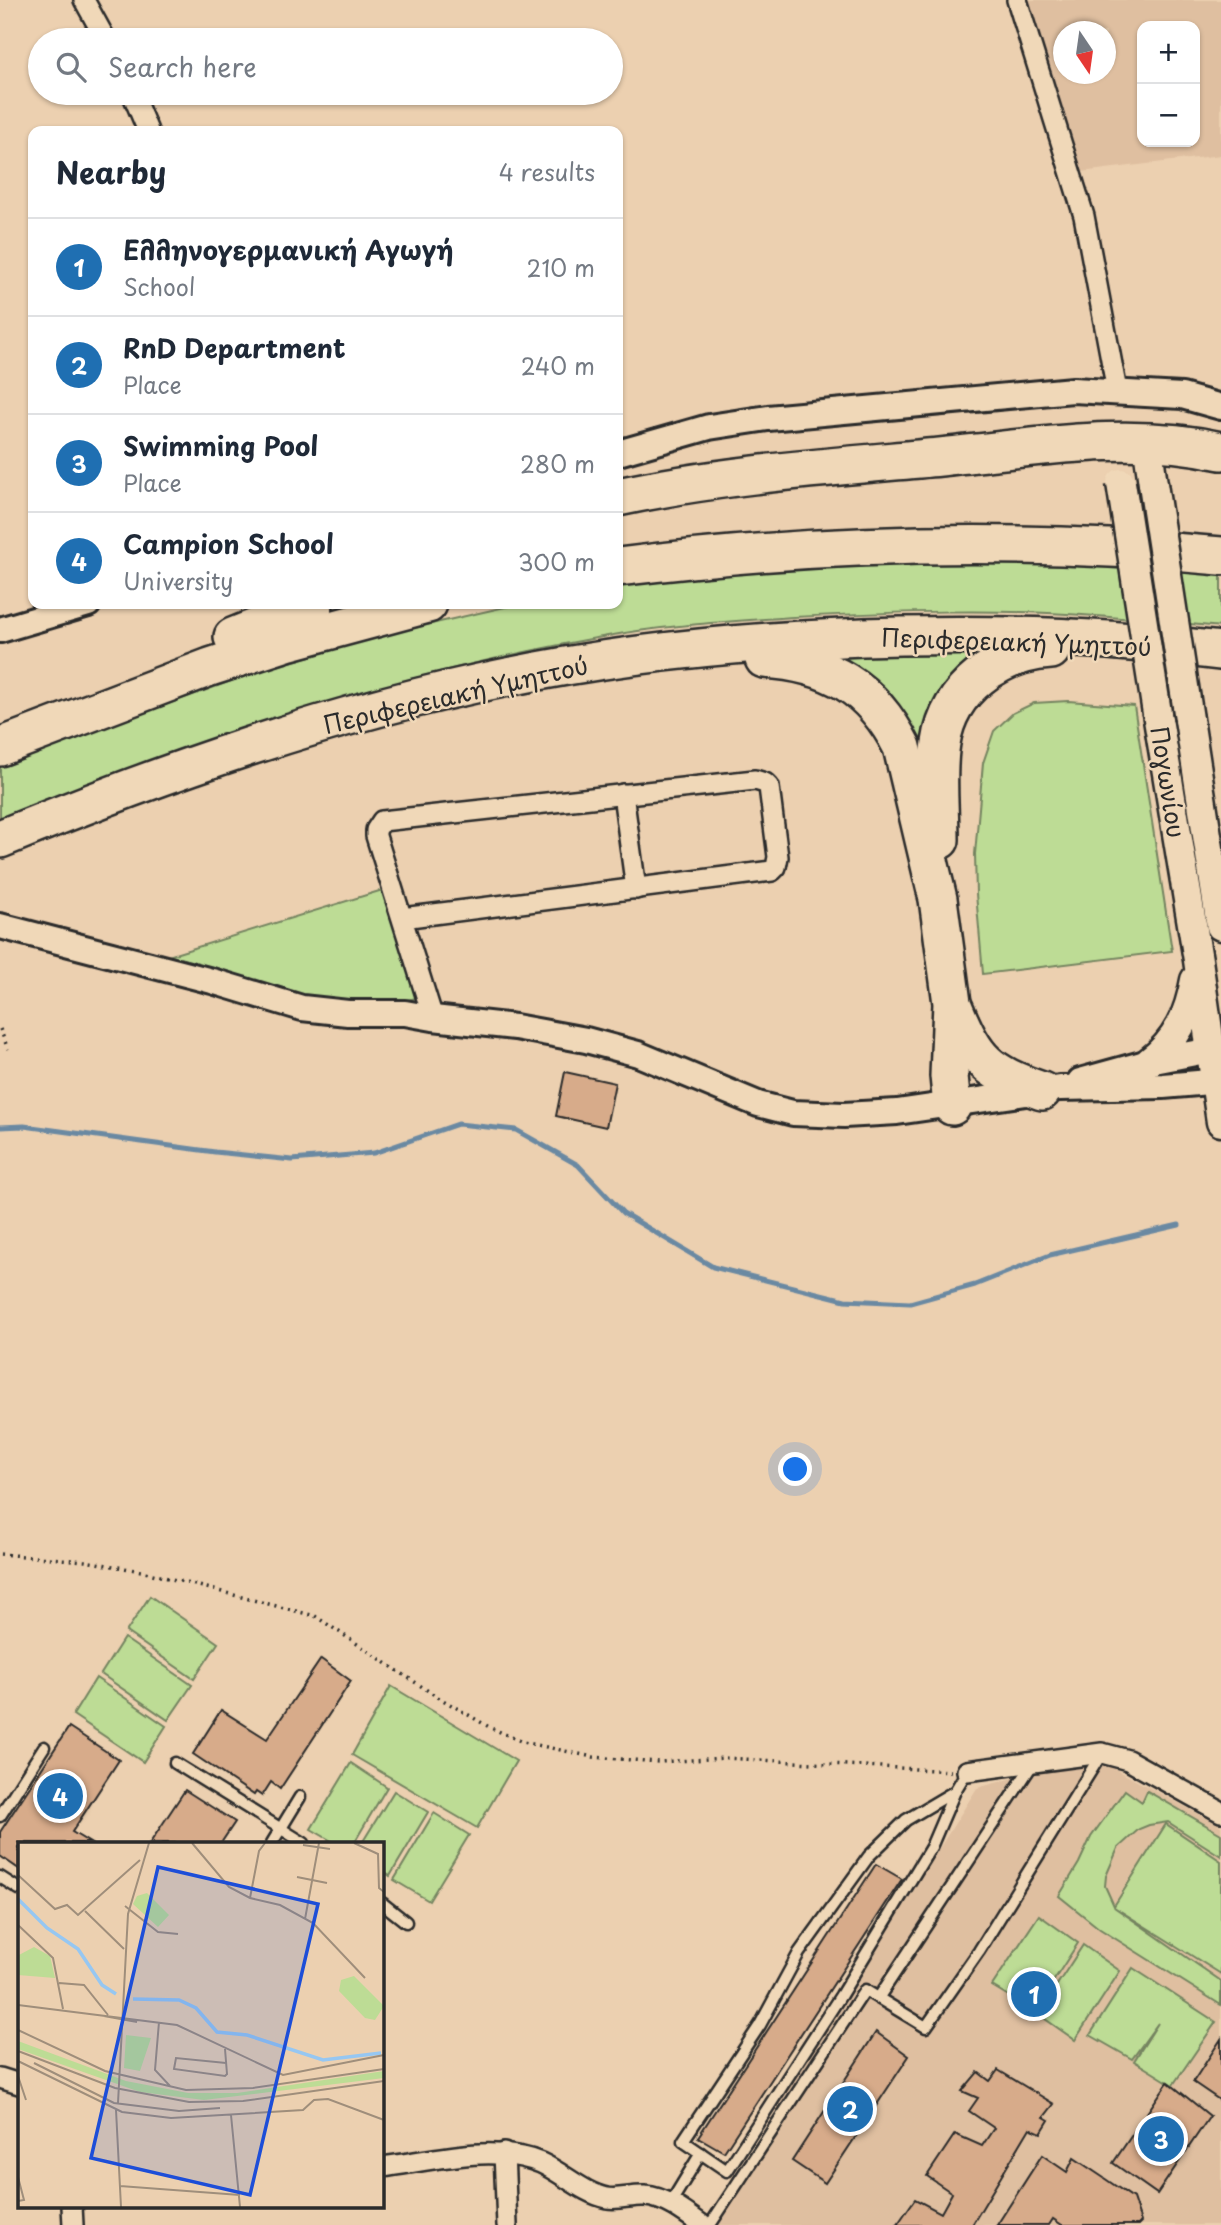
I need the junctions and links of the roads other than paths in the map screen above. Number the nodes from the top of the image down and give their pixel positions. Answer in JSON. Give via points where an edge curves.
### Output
{"nodes":[{"id":1,"x":84,"y":0,"type":"edge"},
{"id":2,"x":1017,"y":0,"type":"edge"},
{"id":3,"x":99,"y":28,"type":"edge"},
{"id":4,"x":137,"y":105,"type":"edge"},
{"id":5,"x":146,"y":126,"type":"edge"},
{"id":6,"x":1117,"y":391,"type":"junction"},
{"id":7,"x":1221,"y":407,"type":"edge"},
{"id":8,"x":1131,"y":441,"type":"junction"},
{"id":9,"x":1221,"y":451,"type":"edge"},
{"id":10,"x":623,"y":452,"type":"edge"},
{"id":11,"x":623,"y":496,"type":"edge"},
{"id":12,"x":1221,"y":556,"type":"edge"},
{"id":13,"x":623,"y":566,"type":"edge"},
{"id":14,"x":71,"y":609,"type":"edge"},
{"id":15,"x":302,"y":609,"type":"edge"},
{"id":16,"x":409,"y":609,"type":"edge"},
{"id":17,"x":0,"y":630,"type":"edge"},
{"id":18,"x":1150,"y":644,"type":"junction"},
{"id":19,"x":1221,"y":651,"type":"edge"},
{"id":20,"x":642,"y":654,"type":"junction"},
{"id":21,"x":0,"y":746,"type":"edge"},
{"id":22,"x":623,"y":794,"type":"junction"},
{"id":23,"x":0,"y":839,"type":"edge"},
{"id":24,"x":636,"y":889,"type":"junction"},
{"id":25,"x":938,"y":899,"type":"junction"},
{"id":26,"x":402,"y":918,"type":"junction"},
{"id":27,"x":0,"y":926,"type":"edge"},
{"id":28,"x":1221,"y":926,"type":"edge"},
{"id":29,"x":1198,"y":960,"type":"junction"},
{"id":30,"x":958,"y":1017,"type":"junction"},
{"id":31,"x":433,"y":1018,"type":"junction"},
{"id":32,"x":1216,"y":1049,"type":"edge"},
{"id":33,"x":1149,"y":1062,"type":"junction"},
{"id":34,"x":1218,"y":1082,"type":"edge"},
{"id":35,"x":1051,"y":1090,"type":"junction"},
{"id":36,"x":961,"y":1104,"type":"junction"},
{"id":37,"x":1221,"y":1122,"type":"edge"},
{"id":38,"x":44,"y":1747,"type":"dead end"},
{"id":39,"x":1102,"y":1752,"type":"junction"},
{"id":40,"x":1034,"y":1761,"type":"junction"},
{"id":41,"x":175,"y":1763,"type":"dead end"},
{"id":42,"x":967,"y":1771,"type":"joint"},
{"id":43,"x":955,"y":1791,"type":"junction"},
{"id":44,"x":300,"y":1797,"type":"dead end"},
{"id":45,"x":1221,"y":1812,"type":"edge"},
{"id":46,"x":0,"y":1816,"type":"edge"},
{"id":47,"x":282,"y":1828,"type":"junction"},
{"id":48,"x":273,"y":1842,"type":"edge"},
{"id":49,"x":303,"y":1842,"type":"edge"},
{"id":50,"x":0,"y":1877,"type":"edge"},
{"id":51,"x":18,"y":1888,"type":"edge"},
{"id":52,"x":383,"y":1904,"type":"edge"},
{"id":53,"x":406,"y":1922,"type":"dead end"},
{"id":54,"x":878,"y":1997,"type":"junction"},
{"id":55,"x":0,"y":2078,"type":"edge"},
{"id":56,"x":18,"y":2084,"type":"edge"},
{"id":57,"x":504,"y":2153,"type":"junction"},
{"id":58,"x":701,"y":2153,"type":"junction"},
{"id":59,"x":383,"y":2167,"type":"edge"},
{"id":60,"x":670,"y":2204,"type":"junction"},
{"id":61,"x":507,"y":2225,"type":"edge"},
{"id":62,"x":702,"y":2225,"type":"edge"},
{"id":63,"x":710,"y":2225,"type":"edge"}],
"edges":[{"from":1,"to":3,"type":"street"},
{"from":2,"to":6,"type":"street","via":[[1084,216]]},
{"from":4,"to":5,"type":"street"},
{"from":6,"to":7,"type":"street","via":[[1182,396]]},
{"from":6,"to":10,"type":"street","via":[[1073,390],[768,418],[709,426]]},
{"from":8,"to":9,"type":"highway"},
{"from":8,"to":11,"type":"highway","via":[[727,477]]},
{"from":8,"to":28,"type":"main road","name":"Πογωνίου","bridge":true,"via":[[1153,484]]},
{"from":8,"to":29,"type":"main road","name":"Πογωνίου","bridge":true,"via":[[1121,483]]},
{"from":12,"to":13,"type":"highway","via":[[1068,545],[881,544]]},
{"from":14,"to":17,"type":"street"},
{"from":15,"to":21,"type":"highway","via":[[84,700]]},
{"from":16,"to":21,"type":"highway","via":[[209,667]]},
{"from":18,"to":19,"type":"highway","name":"Περιφερειακή Υμηττού"},
{"from":18,"to":20,"type":"highway","name":"Περιφερειακή Υμηττού","via":[[970,635],[741,643]]},
{"from":18,"to":25,"type":"highway","via":[[1021,654],[983,673],[967,688],[954,705],[941,740]]},
{"from":20,"to":23,"type":"highway","name":"Περιφερειακή Υμηττού","via":[[508,677],[311,727]]},
{"from":20,"to":25,"type":"highway","via":[[697,662],[786,660],[839,676],[859,690],[891,725],[902,747]]},
{"from":22,"to":24,"type":"street"},
{"from":22,"to":24,"type":"street","via":[[755,780],[765,783],[770,792],[778,857],[772,871]]},
{"from":22,"to":26,"type":"street","via":[[382,821],[376,836]]},
{"from":24,"to":26,"type":"street"},
{"from":25,"to":30,"type":"highway"},
{"from":26,"to":31,"type":"street"},
{"from":27,"to":31,"type":"street","via":[[303,1008]]},
{"from":29,"to":32,"type":"main road","name":"Πογωνίου"},
{"from":29,"to":33,"type":"main road","via":[[1181,1026]]},
{"from":30,"to":35,"type":"highway","via":[[970,1045],[987,1065],[1021,1083]]},
{"from":30,"to":36,"type":"highway","via":[[972,1065]]},
{"from":31,"to":36,"type":"street","via":[[515,1027],[608,1045],[783,1112],[852,1115]]},
{"from":32,"to":33,"type":"street"},
{"from":32,"to":34,"type":"main road","name":"Πογωνίου"},
{"from":33,"to":35,"type":"street"},
{"from":34,"to":35,"type":"street"},
{"from":34,"to":37,"type":"main road","name":"Πογωνίου"},
{"from":35,"to":36,"type":"street"},
{"from":38,"to":46,"type":"lane"},
{"from":39,"to":40,"type":"street"},
{"from":39,"to":45,"type":"street","via":[[1128,1760]]},
{"from":39,"to":54,"type":"lane","via":[[979,1951],[926,2027]]},
{"from":40,"to":42,"type":"street"},
{"from":40,"to":54,"type":"lane"},
{"from":41,"to":47,"type":"lane"},
{"from":42,"to":43,"type":"lane"},
{"from":43,"to":58,"type":"lane","via":[[906,1820],[869,1856],[799,1953],[760,2025],[683,2141]]},
{"from":43,"to":58,"type":"lane","via":[[932,1847],[727,2171]]},
{"from":44,"to":47,"type":"lane"},
{"from":47,"to":48,"type":"lane"},
{"from":47,"to":49,"type":"lane"},
{"from":50,"to":51,"type":"lane"},
{"from":52,"to":53,"type":"lane"},
{"from":54,"to":63,"type":"lane","via":[[865,1990]]},
{"from":55,"to":56,"type":"street"},
{"from":57,"to":59,"type":"street"},
{"from":57,"to":60,"type":"street","via":[[541,2163],[606,2198],[647,2196]]},
{"from":57,"to":61,"type":"street"},
{"from":58,"to":60,"type":"lane"},
{"from":60,"to":62,"type":"street"}]}
